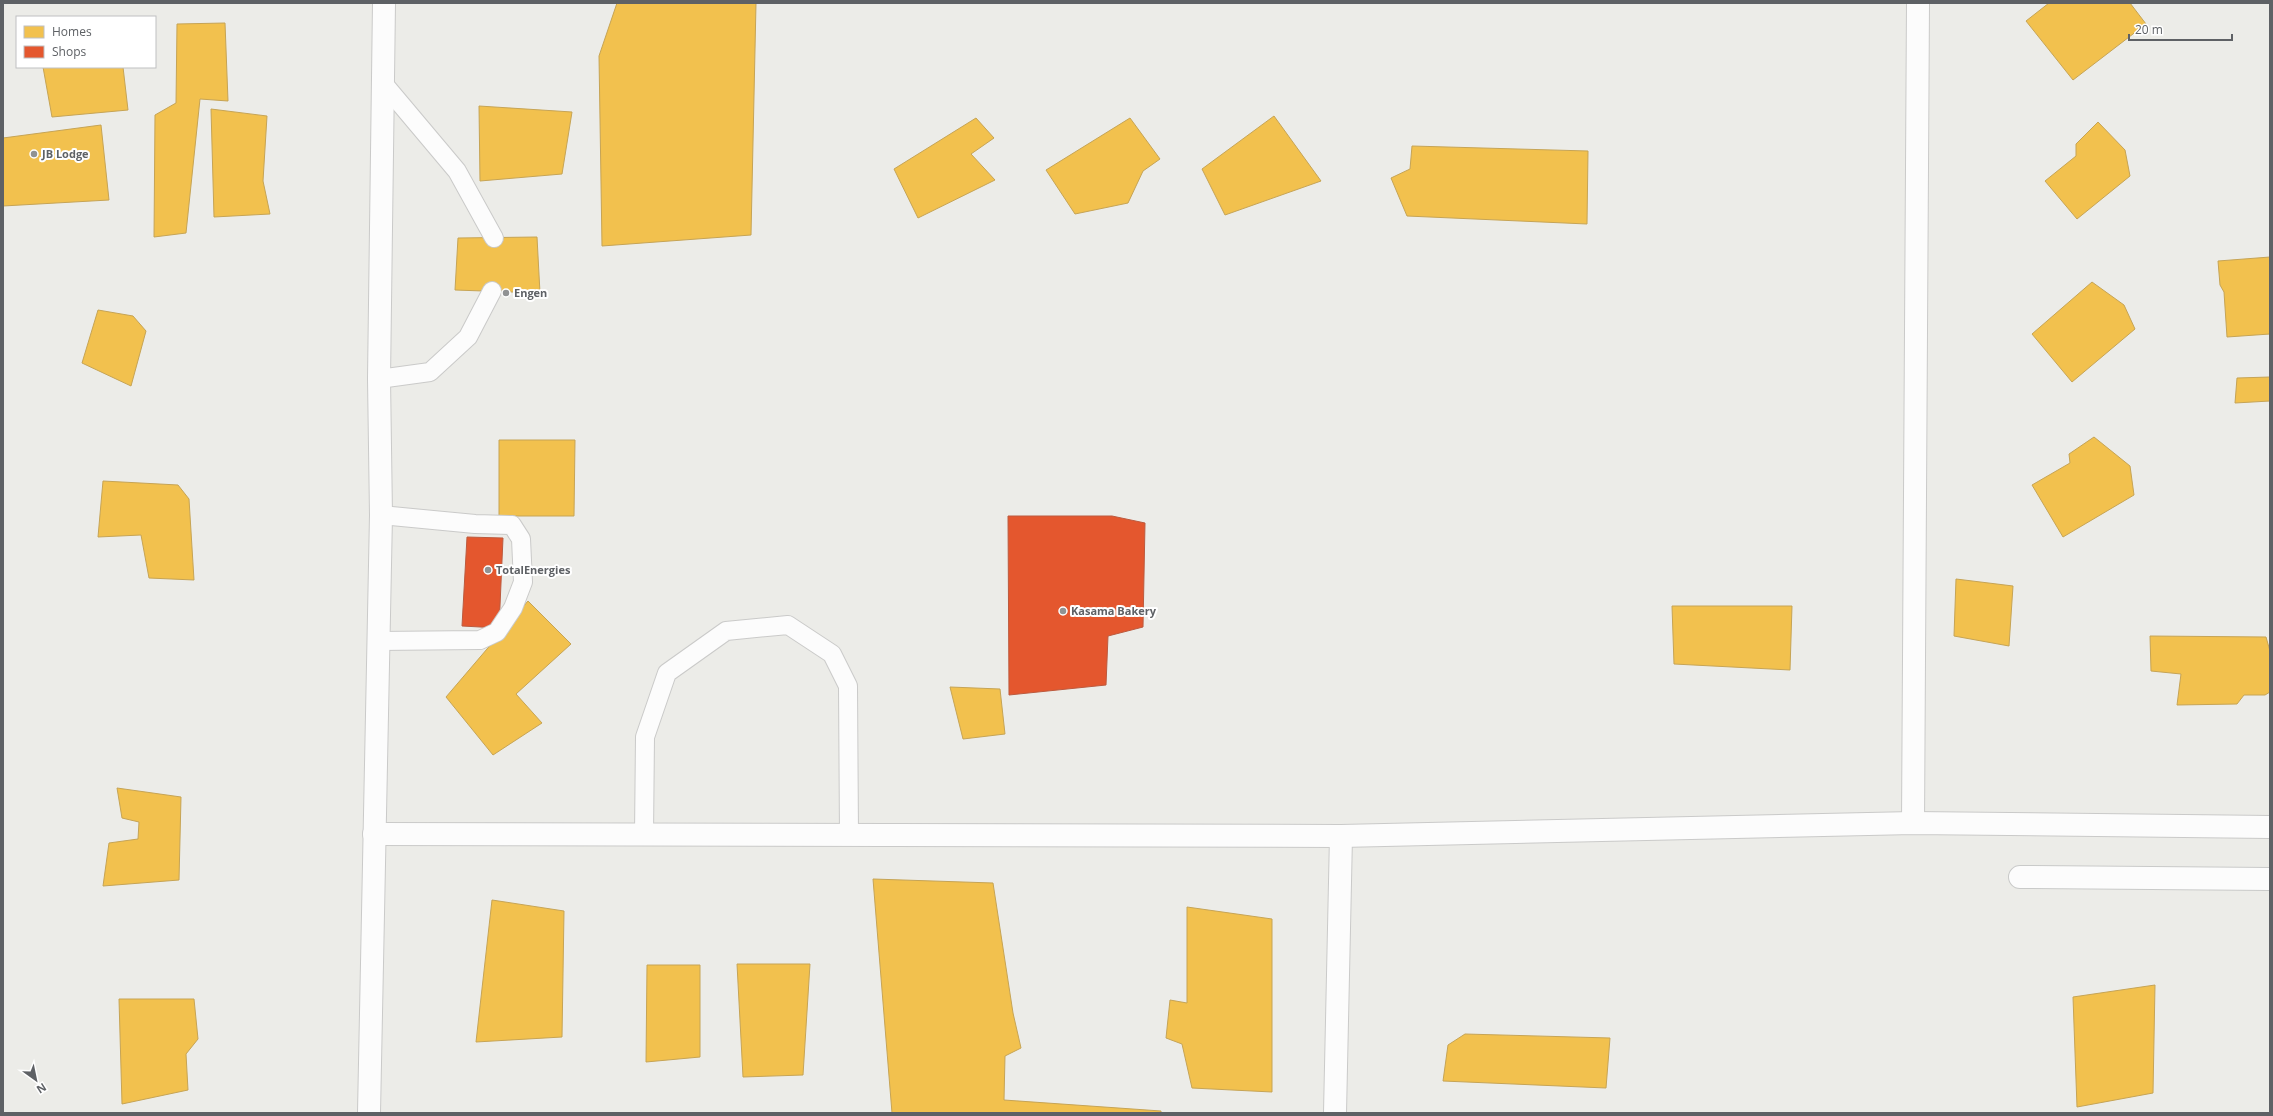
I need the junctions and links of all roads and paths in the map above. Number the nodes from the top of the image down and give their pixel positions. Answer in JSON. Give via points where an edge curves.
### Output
{"nodes":[{"id":1,"x":384,"y":3,"type":"edge"},
{"id":2,"x":1918,"y":3,"type":"edge"},
{"id":3,"x":383,"y":83,"type":"junction"},
{"id":4,"x":494,"y":238,"type":"dead end"},
{"id":5,"x":492,"y":292,"type":"dead end"},
{"id":6,"x":379,"y":379,"type":"junction"},
{"id":7,"x":381,"y":515,"type":"junction"},
{"id":8,"x":378,"y":641,"type":"junction"},
{"id":9,"x":1913,"y":823,"type":"junction"},
{"id":10,"x":2270,"y":827,"type":"edge"},
{"id":11,"x":374,"y":834,"type":"junction"},
{"id":12,"x":644,"y":835,"type":"junction"},
{"id":13,"x":849,"y":835,"type":"junction"},
{"id":14,"x":1341,"y":836,"type":"junction"},
{"id":15,"x":2020,"y":877,"type":"dead end"},
{"id":16,"x":2270,"y":879,"type":"edge"},
{"id":17,"x":369,"y":1113,"type":"edge"},
{"id":18,"x":1335,"y":1113,"type":"edge"}],
"edges":[{"from":1,"to":3,"type":"street"},
{"from":2,"to":9,"type":"street"},
{"from":3,"to":4,"type":"lane","via":[[457,171]]},
{"from":3,"to":6,"type":"street"},
{"from":5,"to":6,"type":"lane","via":[[468,337],[430,372]]},
{"from":6,"to":7,"type":"street"},
{"from":7,"to":8,"type":"street"},
{"from":7,"to":8,"type":"lane","via":[[512,525],[521,539],[522,582],[513,608],[503,626],[497,632],[480,640]]},
{"from":8,"to":11,"type":"street"},
{"from":9,"to":10,"type":"street"},
{"from":9,"to":14,"type":"street"},
{"from":11,"to":12,"type":"street"},
{"from":11,"to":17,"type":"street"},
{"from":12,"to":13,"type":"street"},
{"from":12,"to":13,"type":"lane","via":[[645,737],[667,672],[726,631],[788,625],[832,654],[848,686]]},
{"from":13,"to":14,"type":"street"},
{"from":14,"to":18,"type":"street"},
{"from":15,"to":16,"type":"street"}]}
